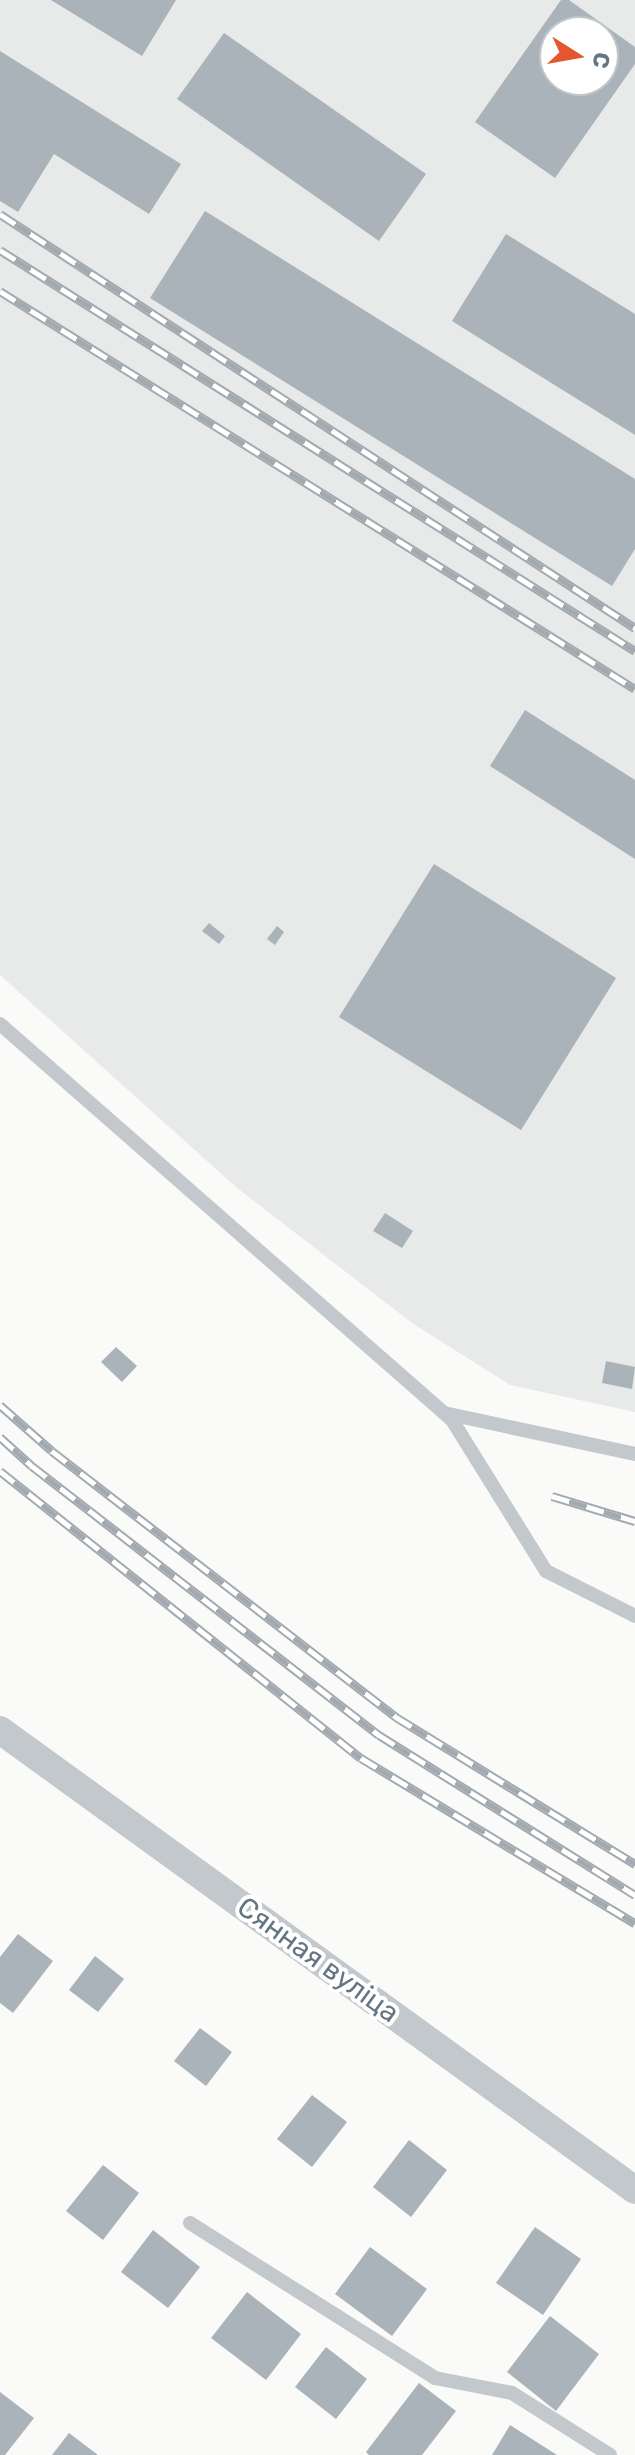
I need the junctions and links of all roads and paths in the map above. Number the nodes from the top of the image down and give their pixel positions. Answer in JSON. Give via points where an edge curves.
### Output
{"nodes":[{"id":1,"x":0,"y":1024,"type":"edge"},
{"id":2,"x":444,"y":1412,"type":"junction"},
{"id":3,"x":635,"y":1454,"type":"edge"},
{"id":4,"x":635,"y":1616,"type":"edge"},
{"id":5,"x":0,"y":1730,"type":"edge"},
{"id":6,"x":635,"y":2190,"type":"edge"},
{"id":7,"x":190,"y":2223,"type":"dead end"},
{"id":8,"x":610,"y":2455,"type":"edge"}],
"edges":[{"from":1,"to":2,"type":"lane"},
{"from":2,"to":3,"type":"lane"},
{"from":2,"to":4,"type":"lane","via":[[546,1571]]},
{"from":5,"to":6,"type":"street","name":"Сянная вуліца"},
{"from":7,"to":8,"type":"lane","via":[[435,2378],[512,2393]]}]}
